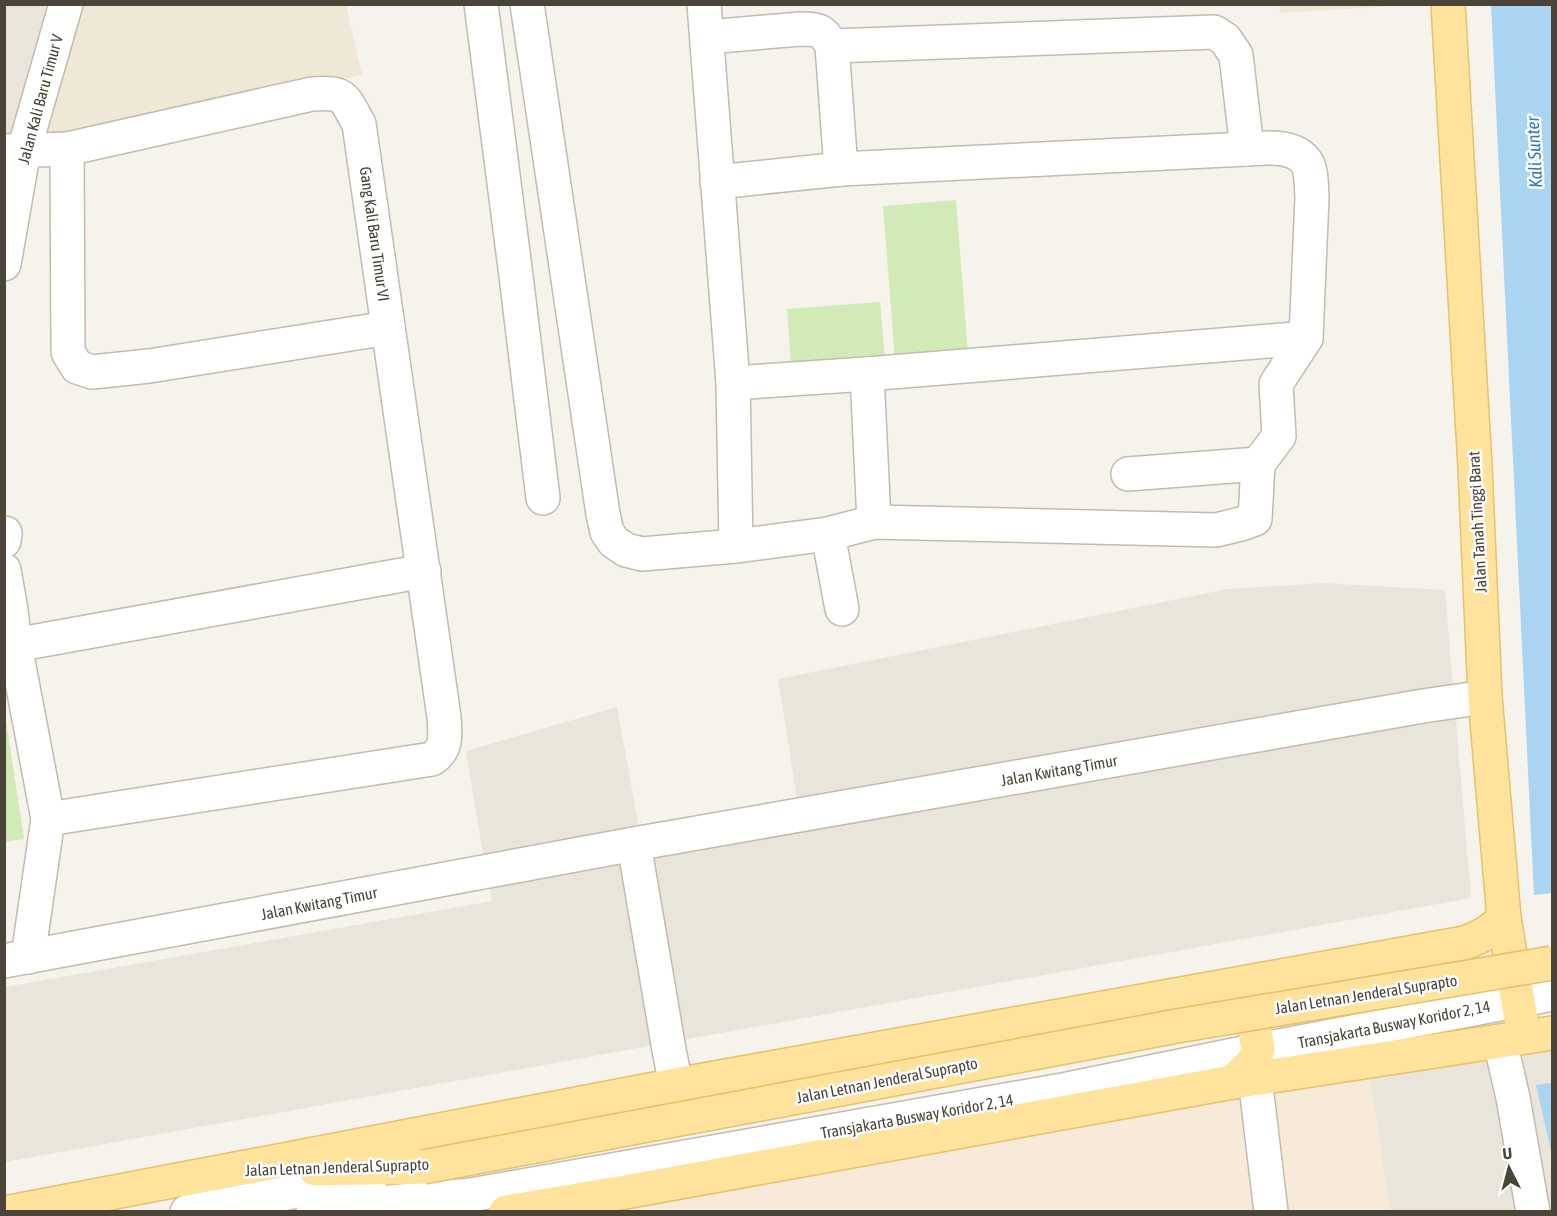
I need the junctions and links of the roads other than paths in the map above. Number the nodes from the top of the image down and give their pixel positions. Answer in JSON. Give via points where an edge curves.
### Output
{"nodes":[{"id":1,"x":66,"y":4,"type":"edge"},
{"id":2,"x":481,"y":4,"type":"edge"},
{"id":3,"x":527,"y":4,"type":"edge"},
{"id":4,"x":704,"y":4,"type":"edge"},
{"id":5,"x":1448,"y":4,"type":"edge"},
{"id":6,"x":707,"y":37,"type":"junction"},
{"id":7,"x":832,"y":46,"type":"junction"},
{"id":8,"x":67,"y":149,"type":"junction"},
{"id":9,"x":1247,"y":149,"type":"junction"},
{"id":10,"x":14,"y":151,"type":"edge"},
{"id":11,"x":841,"y":169,"type":"junction"},
{"id":12,"x":717,"y":182,"type":"junction"},
{"id":13,"x":4,"y":264,"type":"edge"},
{"id":14,"x":388,"y":328,"type":"junction"},
{"id":15,"x":1306,"y":338,"type":"junction"},
{"id":16,"x":867,"y":374,"type":"junction"},
{"id":17,"x":732,"y":383,"type":"junction"},
{"id":18,"x":1258,"y":464,"type":"junction"},
{"id":19,"x":1128,"y":474,"type":"dead end"},
{"id":20,"x":543,"y":498,"type":"dead end"},
{"id":21,"x":874,"y":522,"type":"junction"},
{"id":22,"x":5,"y":533,"type":"edge"},
{"id":23,"x":828,"y":534,"type":"junction"},
{"id":24,"x":4,"y":541,"type":"edge"},
{"id":25,"x":736,"y":546,"type":"junction"},
{"id":26,"x":4,"y":570,"type":"edge"},
{"id":27,"x":424,"y":571,"type":"junction"},
{"id":28,"x":842,"y":609,"type":"dead end"},
{"id":29,"x":15,"y":645,"type":"junction"},
{"id":30,"x":1485,"y":697,"type":"junction"},
{"id":31,"x":48,"y":819,"type":"junction"},
{"id":32,"x":634,"y":844,"type":"junction"},
{"id":33,"x":1504,"y":918,"type":"junction"},
{"id":34,"x":16,"y":959,"type":"edge"},
{"id":35,"x":1552,"y":963,"type":"edge"},
{"id":36,"x":1231,"y":984,"type":"junction"},
{"id":37,"x":1552,"y":994,"type":"edge"},
{"id":38,"x":1518,"y":1000,"type":"junction"},
{"id":39,"x":1525,"y":1037,"type":"edge"},
{"id":40,"x":1249,"y":1070,"type":"junction"},
{"id":41,"x":676,"y":1084,"type":"junction"},
{"id":42,"x":444,"y":1129,"type":"junction"},
{"id":43,"x":423,"y":1167,"type":"junction"},
{"id":44,"x":345,"y":1168,"type":"junction"},
{"id":45,"x":220,"y":1171,"type":"junction"},
{"id":46,"x":274,"y":1195,"type":"junction"},
{"id":47,"x":10,"y":1212,"type":"edge"},
{"id":48,"x":187,"y":1212,"type":"edge"},
{"id":49,"x":313,"y":1212,"type":"edge"},
{"id":50,"x":506,"y":1212,"type":"edge"},
{"id":51,"x":1271,"y":1212,"type":"edge"},
{"id":52,"x":1533,"y":1212,"type":"edge"}],
"edges":[{"from":1,"to":10,"type":"street","name":"Jalan Kali Baru Timur V"},
{"from":2,"to":20,"type":"street"},
{"from":3,"to":25,"type":"street","via":[[607,532],[626,550],[642,554]]},
{"from":4,"to":6,"type":"street"},
{"from":5,"to":30,"type":"main road","name":"Jalan Tanah Tinggi Barat"},
{"from":6,"to":7,"type":"street","via":[[813,29],[824,33]]},
{"from":6,"to":12,"type":"street"},
{"from":7,"to":9,"type":"street","via":[[1214,32],[1226,39],[1236,56]]},
{"from":7,"to":11,"type":"street"},
{"from":8,"to":10,"type":"street","name":"Gang Kali Baru Timur VI"},
{"from":8,"to":14,"type":"street","name":"Gang Kali Baru Timur VI","via":[[312,94],[334,93],[345,99],[359,124]]},
{"from":8,"to":14,"type":"street","via":[[68,352],[77,367],[92,372],[149,366]]},
{"from":9,"to":11,"type":"street"},
{"from":9,"to":15,"type":"street","via":[[1276,148],[1300,156],[1307,164],[1312,197]]},
{"from":10,"to":13,"type":"street","name":"Jalan Kali Baru Timur V"},
{"from":11,"to":12,"type":"street"},
{"from":12,"to":17,"type":"street"},
{"from":14,"to":27,"type":"street","name":"Gang Kali Baru Timur VI"},
{"from":15,"to":16,"type":"street"},
{"from":15,"to":18,"type":"street","via":[[1276,384],[1279,436]]},
{"from":16,"to":17,"type":"street"},
{"from":16,"to":21,"type":"street"},
{"from":17,"to":25,"type":"street"},
{"from":18,"to":19,"type":"street"},
{"from":18,"to":21,"type":"street","via":[[1256,519],[1216,530]]},
{"from":21,"to":23,"type":"street"},
{"from":22,"to":24,"type":"street"},
{"from":23,"to":25,"type":"street"},
{"from":23,"to":28,"type":"street"},
{"from":26,"to":29,"type":"street"},
{"from":27,"to":29,"type":"street"},
{"from":27,"to":31,"type":"street","name":"Gang Kali Baru Timur VI","via":[[445,736],[443,748],[432,759]]},
{"from":29,"to":31,"type":"street"},
{"from":30,"to":32,"type":"street","name":"Jalan Kwitang Timur"},
{"from":30,"to":33,"type":"main road","name":"Jalan Tanah Tinggi Barat"},
{"from":31,"to":34,"type":"street"},
{"from":32,"to":34,"type":"street","name":"Jalan Kwitang Timur"},
{"from":32,"to":41,"type":"street"},
{"from":33,"to":36,"type":"main road","name":"Jalan Letnan Jenderal Suprapto","via":[[1493,930],[1464,943]]},
{"from":33,"to":38,"type":"main road","name":"Jalan Tanah Tinggi Barat"},
{"from":35,"to":43,"type":"main road","name":"Jalan Letnan Jenderal Suprapto","bridge":true,"via":[[1177,1026]]},
{"from":36,"to":40,"type":"main road","via":[[1241,989],[1251,1005]]},
{"from":36,"to":41,"type":"main road","name":"Jalan Letnan Jenderal Suprapto"},
{"from":37,"to":38,"type":"street","name":"Transjakarta Busway Koridor 2, 14"},
{"from":38,"to":39,"type":"main road","name":"Jalan Tanah Tinggi Barat"},
{"from":38,"to":40,"type":"street","name":"Transjakarta Busway Koridor 2, 14"},
{"from":39,"to":40,"type":"main road"},
{"from":39,"to":52,"type":"street","via":[[1513,1098]]},
{"from":40,"to":49,"type":"street","name":"Transjakarta Busway Koridor 2, 14","via":[[1068,1089],[483,1193]]},
{"from":40,"to":50,"type":"main road","via":[[660,1186]]},
{"from":40,"to":51,"type":"street"},
{"from":41,"to":42,"type":"main road","name":"Jalan Letnan Jenderal Suprapto"},
{"from":42,"to":44,"type":"street"},
{"from":42,"to":45,"type":"main road","name":"Jalan Letnan Jenderal Suprapto"},
{"from":43,"to":44,"type":"main road","name":"Jalan Letnan Jenderal Suprapto"},
{"from":43,"to":46,"type":"street"},
{"from":44,"to":45,"type":"main road","name":"Jalan Letnan Jenderal Suprapto"},
{"from":44,"to":46,"type":"street"},
{"from":45,"to":47,"type":"main road","name":"Jalan Letnan Jenderal Suprapto"},
{"from":46,"to":48,"type":"street"}]}
